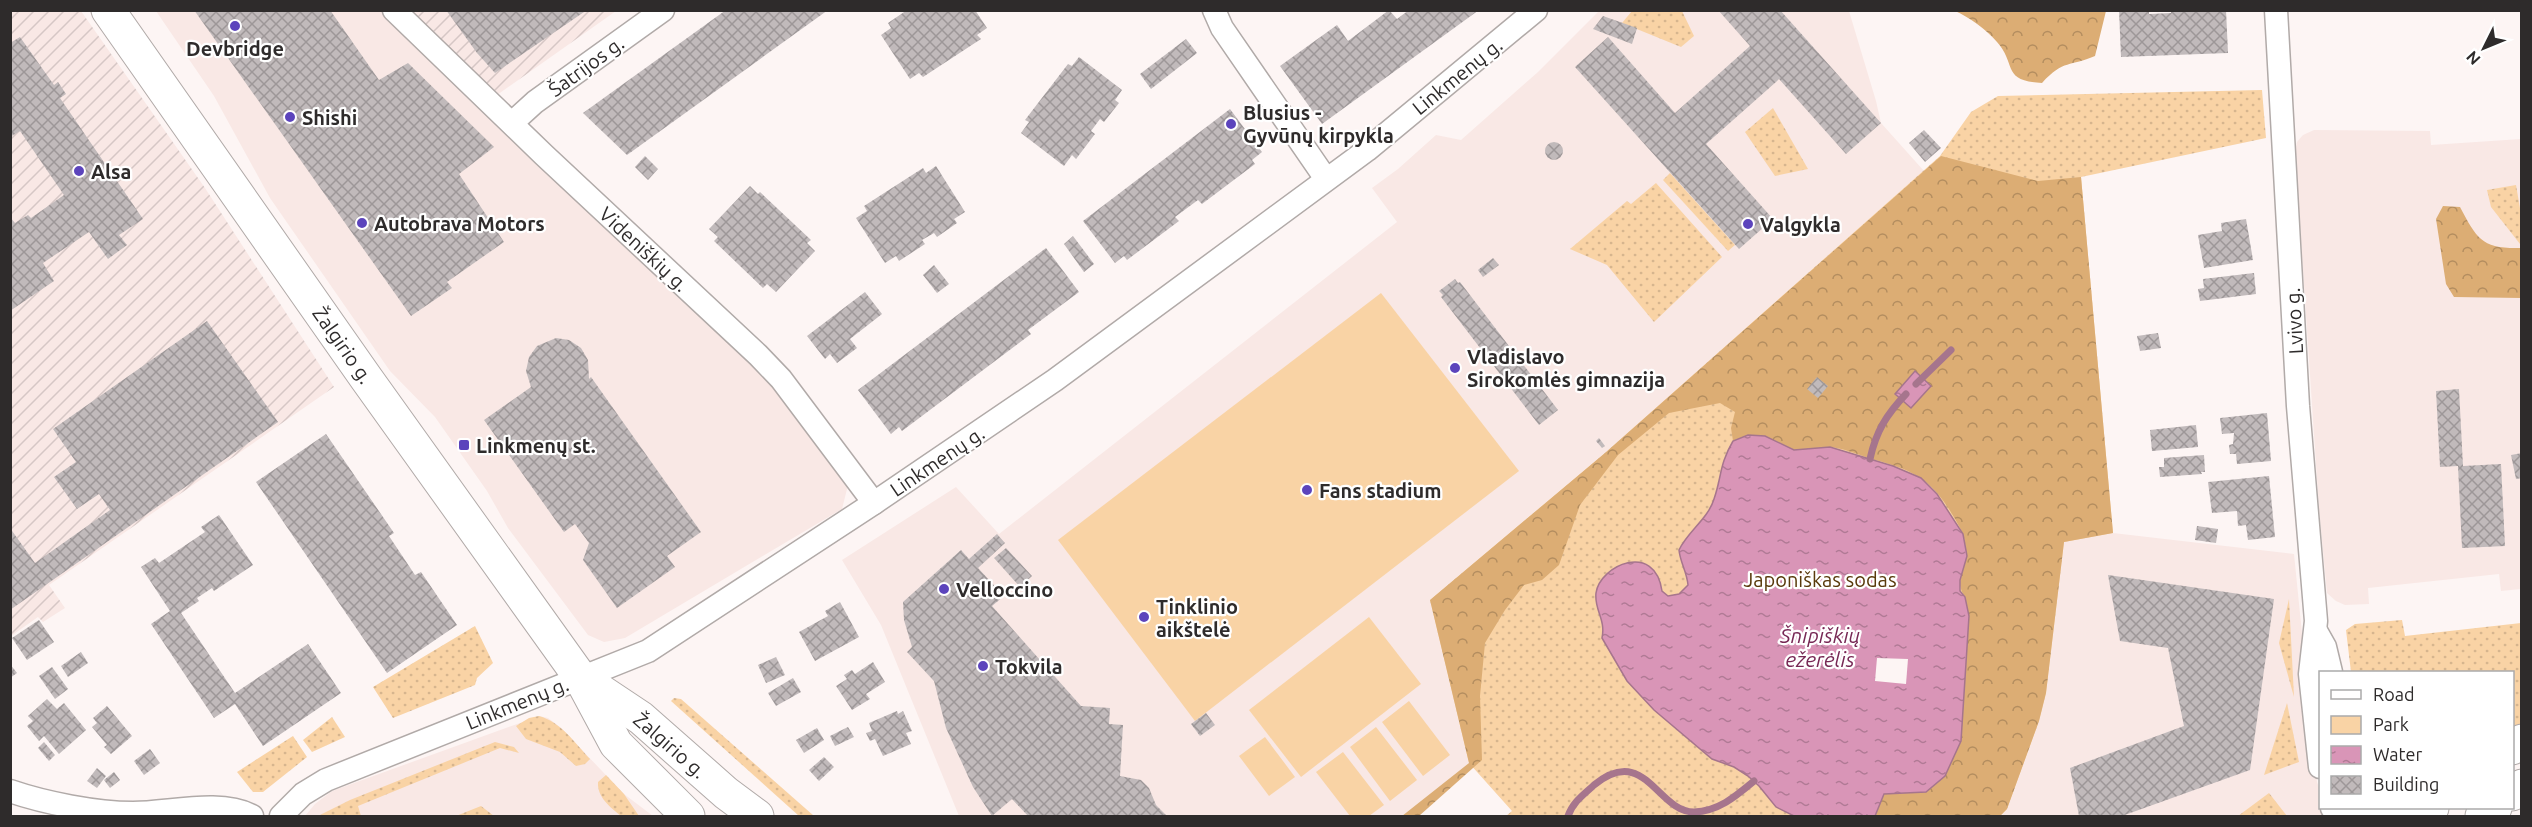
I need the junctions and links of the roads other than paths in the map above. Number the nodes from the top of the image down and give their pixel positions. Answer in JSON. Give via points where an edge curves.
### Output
{"nodes":[{"id":1,"x":108,"y":10,"type":"edge"},
{"id":2,"x":394,"y":10,"type":"edge"},
{"id":3,"x":663,"y":10,"type":"edge"},
{"id":4,"x":1214,"y":10,"type":"edge"},
{"id":5,"x":1536,"y":10,"type":"edge"},
{"id":6,"x":2276,"y":10,"type":"edge"},
{"id":7,"x":512,"y":123,"type":"junction"},
{"id":8,"x":1326,"y":179,"type":"junction"},
{"id":9,"x":874,"y":503,"type":"junction"},
{"id":10,"x":2316,"y":631,"type":"junction"},
{"id":11,"x":2331,"y":671,"type":"edge"},
{"id":12,"x":580,"y":677,"type":"junction"},
{"id":13,"x":2319,"y":758,"type":"edge"},
{"id":14,"x":10,"y":791,"type":"edge"},
{"id":15,"x":2427,"y":809,"type":"edge"},
{"id":16,"x":252,"y":816,"type":"edge"},
{"id":17,"x":281,"y":816,"type":"edge"},
{"id":18,"x":688,"y":816,"type":"edge"},
{"id":19,"x":757,"y":816,"type":"edge"},
{"id":20,"x":2408,"y":816,"type":"edge"}],
"edges":[{"from":1,"to":12,"type":"main road","name":"Žalgirio g."},
{"from":2,"to":7,"type":"street","name":"Videniškių g."},
{"from":3,"to":7,"type":"street","name":"Šatrijos g.","via":[[535,102]]},
{"from":4,"to":8,"type":"street","via":[[1222,28]]},
{"from":5,"to":8,"type":"street","name":"Linkmenų g.","via":[[1377,142]]},
{"from":6,"to":10,"type":"street","name":"Lvivo g.","via":[[2298,406]]},
{"from":7,"to":9,"type":"street","name":"Videniškių g.","via":[[766,363]]},
{"from":8,"to":9,"type":"street","name":"Linkmenų g.","via":[[1055,380]]},
{"from":9,"to":12,"type":"street","name":"Linkmenų g.","via":[[648,651]]},
{"from":10,"to":11,"type":"street","name":"Lvivo g."},
{"from":10,"to":13,"type":"street","name":"Lvivo g.","via":[[2310,674]]},
{"from":12,"to":17,"type":"street","name":"Linkmenų g.","via":[[326,780],[303,794]]},
{"from":12,"to":18,"type":"main road","name":"Žalgirio g.","via":[[616,744]]},
{"from":12,"to":19,"type":"main road","name":"Žalgirio g.","via":[[641,718]]},
{"from":14,"to":16,"type":"street","via":[[43,800],[132,813],[227,808]]},
{"from":15,"to":20,"type":"main road"}]}
